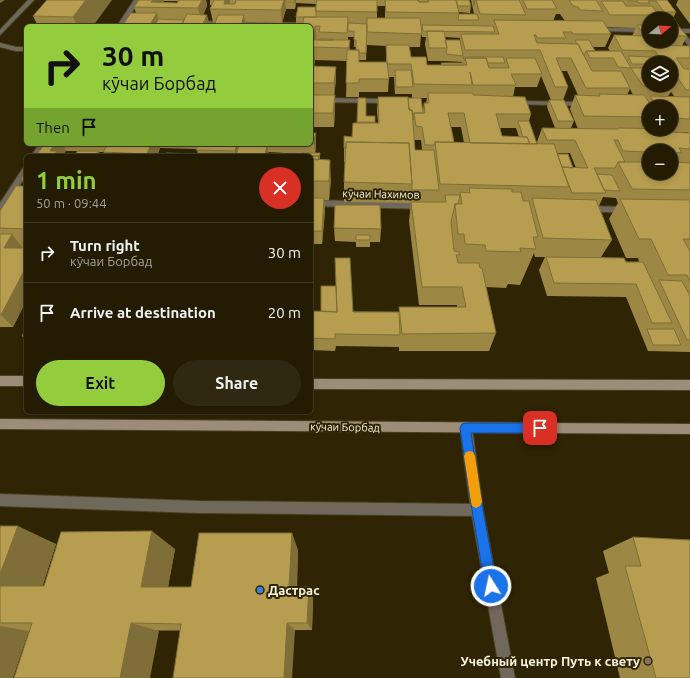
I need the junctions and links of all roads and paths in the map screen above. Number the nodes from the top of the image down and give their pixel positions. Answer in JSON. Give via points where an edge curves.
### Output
{"nodes":[{"id":1,"x":31,"y":0,"type":"edge"},
{"id":2,"x":138,"y":0,"type":"edge"},
{"id":3,"x":131,"y":22,"type":"edge"},
{"id":4,"x":187,"y":23,"type":"edge"},
{"id":5,"x":122,"y":24,"type":"edge"},
{"id":6,"x":254,"y":24,"type":"edge"},
{"id":7,"x":313,"y":25,"type":"edge"},
{"id":8,"x":322,"y":25,"type":"edge"},
{"id":9,"x":585,"y":29,"type":"edge"},
{"id":10,"x":678,"y":29,"type":"edge"},
{"id":11,"x":642,"y":30,"type":"edge"},
{"id":12,"x":690,"y":30,"type":"edge"},
{"id":13,"x":680,"y":31,"type":"junction"},
{"id":14,"x":0,"y":33,"type":"edge"},
{"id":15,"x":690,"y":44,"type":"edge"},
{"id":16,"x":0,"y":45,"type":"edge"},
{"id":17,"x":24,"y":49,"type":"edge"},
{"id":18,"x":313,"y":100,"type":"edge"},
{"id":19,"x":398,"y":101,"type":"edge"},
{"id":20,"x":508,"y":103,"type":"edge"},
{"id":21,"x":595,"y":105,"type":"edge"},
{"id":22,"x":24,"y":172,"type":"edge"},
{"id":23,"x":4,"y":197,"type":"edge"},
{"id":24,"x":20,"y":198,"type":"edge"},
{"id":25,"x":313,"y":203,"type":"edge"},
{"id":26,"x":429,"y":206,"type":"edge"},
{"id":27,"x":0,"y":209,"type":"edge"},
{"id":28,"x":580,"y":209,"type":"edge"},
{"id":29,"x":635,"y":210,"type":"edge"},
{"id":30,"x":0,"y":381,"type":"edge"},
{"id":31,"x":24,"y":382,"type":"edge"},
{"id":32,"x":313,"y":384,"type":"edge"},
{"id":33,"x":688,"y":388,"type":"edge"},
{"id":34,"x":0,"y":424,"type":"edge"},
{"id":35,"x":466,"y":428,"type":"junction"},
{"id":36,"x":690,"y":429,"type":"edge"},
{"id":37,"x":0,"y":500,"type":"edge"},
{"id":38,"x":477,"y":510,"type":"junction"},
{"id":39,"x":508,"y":678,"type":"edge"}],
"edges":[{"from":1,"to":14,"type":"street"},
{"from":2,"to":5,"type":"street"},
{"from":3,"to":5,"type":"street"},
{"from":4,"to":6,"type":"street"},
{"from":7,"to":8,"type":"street"},
{"from":9,"to":11,"type":"street"},
{"from":10,"to":13,"type":"street"},
{"from":12,"to":13,"type":"street"},
{"from":13,"to":15,"type":"street"},
{"from":16,"to":17,"type":"street"},
{"from":18,"to":19,"type":"street"},
{"from":20,"to":21,"type":"street"},
{"from":22,"to":23,"type":"street"},
{"from":23,"to":24,"type":"street"},
{"from":23,"to":27,"type":"street"},
{"from":25,"to":26,"type":"street","name":"кӯчаи Нахимов"},
{"from":28,"to":29,"type":"street"},
{"from":30,"to":31,"type":"main road"},
{"from":32,"to":33,"type":"main road"},
{"from":34,"to":35,"type":"main road","name":"кӯчаи Борбад"},
{"from":35,"to":36,"type":"main road","name":"кӯчаи Борбад"},
{"from":35,"to":38,"type":"street"},
{"from":37,"to":38,"type":"street","via":[[199,507]]},
{"from":38,"to":39,"type":"street"}]}
